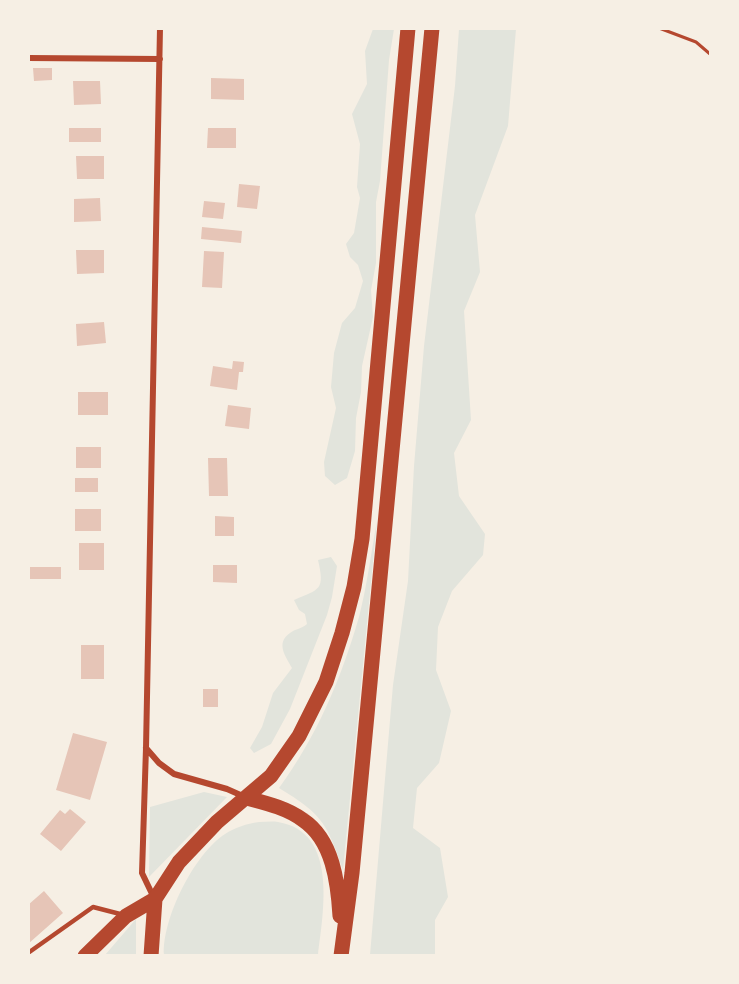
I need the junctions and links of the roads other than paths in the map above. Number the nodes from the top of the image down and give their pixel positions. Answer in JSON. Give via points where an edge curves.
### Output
{"nodes":[{"id":1,"x":160,"y":28,"type":"edge"},
{"id":2,"x":408,"y":28,"type":"edge"},
{"id":3,"x":432,"y":28,"type":"edge"},
{"id":4,"x":28,"y":58,"type":"edge"},
{"id":5,"x":160,"y":59,"type":"junction"},
{"id":6,"x":146,"y":748,"type":"junction"},
{"id":7,"x":247,"y":798,"type":"junction"},
{"id":8,"x":155,"y":899,"type":"junction"},
{"id":9,"x":126,"y":916,"type":"junction"},
{"id":10,"x":342,"y":951,"type":"edge"},
{"id":11,"x":28,"y":953,"type":"edge"},
{"id":12,"x":85,"y":956,"type":"edge"},
{"id":13,"x":151,"y":956,"type":"edge"}],
"edges":[{"from":1,"to":5,"type":"street"},
{"from":2,"to":7,"type":"highway","via":[[364,527],[354,587],[326,682],[299,736],[271,776]]},
{"from":3,"to":10,"type":"highway"},
{"from":4,"to":5,"type":"street"},
{"from":5,"to":6,"type":"street"},
{"from":6,"to":7,"type":"street","via":[[174,774]]},
{"from":6,"to":8,"type":"street","via":[[142,873]]},
{"from":7,"to":8,"type":"highway","via":[[197,842]]},
{"from":7,"to":10,"type":"highway","via":[[293,814],[319,837],[331,860],[337,886]]},
{"from":8,"to":9,"type":"highway"},
{"from":8,"to":13,"type":"highway"},
{"from":9,"to":11,"type":"lane","via":[[93,907]]},
{"from":9,"to":12,"type":"highway"}]}
